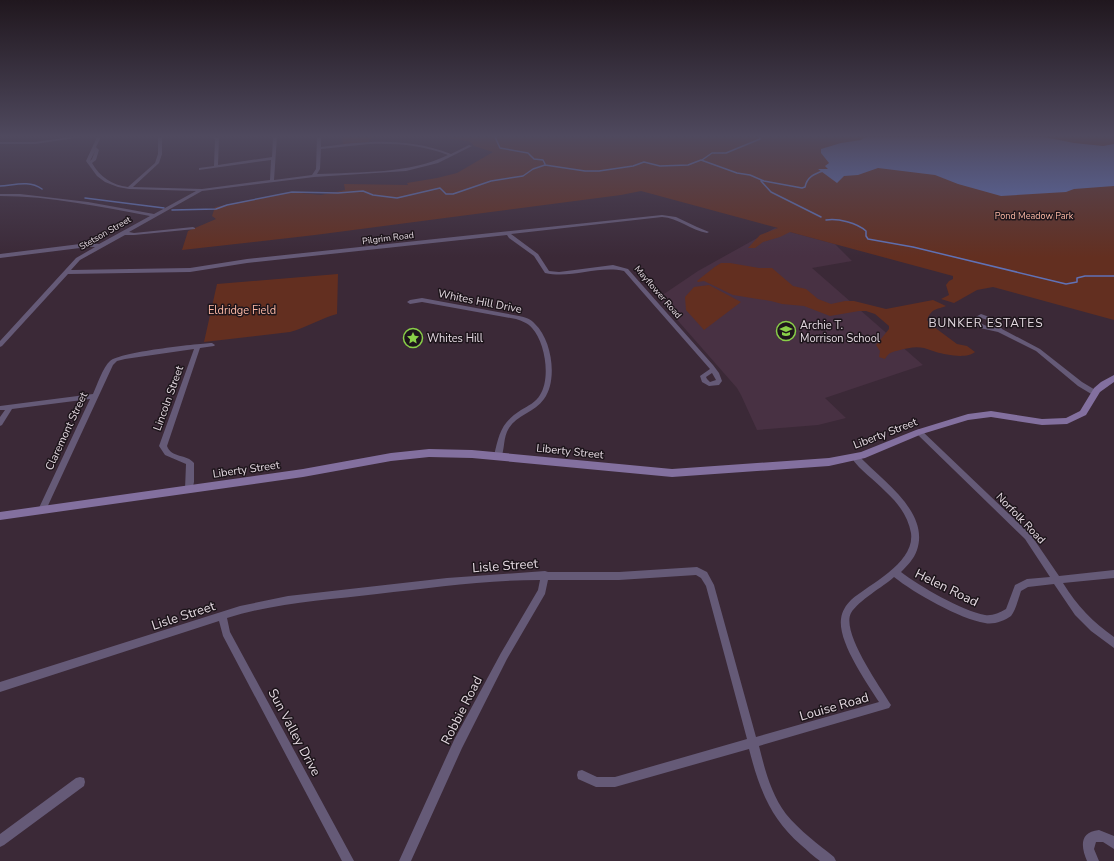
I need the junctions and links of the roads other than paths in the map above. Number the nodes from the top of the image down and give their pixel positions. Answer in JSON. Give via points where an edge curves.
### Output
{"nodes":[{"id":1,"x":100,"y":177,"type":"edge"},
{"id":2,"x":141,"y":177,"type":"edge"},
{"id":3,"x":272,"y":177,"type":"edge"},
{"id":4,"x":304,"y":177,"type":"edge"},
{"id":5,"x":272,"y":181,"type":"junction"},
{"id":6,"x":129,"y":188,"type":"junction"},
{"id":7,"x":202,"y":190,"type":"junction"},
{"id":8,"x":0,"y":195,"type":"edge"},
{"id":9,"x":155,"y":216,"type":"junction"},
{"id":10,"x":193,"y":228,"type":"dead end"},
{"id":11,"x":707,"y":232,"type":"dead end"},
{"id":12,"x":123,"y":233,"type":"junction"},
{"id":13,"x":508,"y":233,"type":"junction"},
{"id":14,"x":100,"y":246,"type":"junction"},
{"id":15,"x":0,"y":256,"type":"edge"},
{"id":16,"x":66,"y":272,"type":"junction"},
{"id":17,"x":410,"y":302,"type":"dead end"},
{"id":18,"x":1000,"y":330,"type":"dead end"},
{"id":19,"x":0,"y":345,"type":"edge"},
{"id":20,"x":212,"y":345,"type":"dead end"},
{"id":21,"x":198,"y":346,"type":"junction"},
{"id":22,"x":713,"y":370,"type":"junction"},
{"id":23,"x":1114,"y":378,"type":"edge"},
{"id":24,"x":1095,"y":393,"type":"junction"},
{"id":25,"x":94,"y":396,"type":"junction"},
{"id":26,"x":10,"y":407,"type":"junction"},
{"id":27,"x":0,"y":408,"type":"edge"},
{"id":28,"x":0,"y":423,"type":"edge"},
{"id":29,"x":919,"y":432,"type":"junction"},
{"id":30,"x":498,"y":456,"type":"junction"},
{"id":31,"x":855,"y":457,"type":"junction"},
{"id":32,"x":189,"y":489,"type":"junction"},
{"id":33,"x":42,"y":510,"type":"junction"},
{"id":34,"x":0,"y":516,"type":"edge"},
{"id":35,"x":894,"y":572,"type":"junction"},
{"id":36,"x":1114,"y":574,"type":"edge"},
{"id":37,"x":545,"y":575,"type":"junction"},
{"id":38,"x":1057,"y":579,"type":"junction"},
{"id":39,"x":222,"y":616,"type":"junction"},
{"id":40,"x":1114,"y":643,"type":"edge"},
{"id":41,"x":0,"y":687,"type":"edge"},
{"id":42,"x":753,"y":743,"type":"junction"},
{"id":43,"x":582,"y":775,"type":"dead end"},
{"id":44,"x":80,"y":782,"type":"dead end"},
{"id":45,"x":0,"y":841,"type":"edge"},
{"id":46,"x":1114,"y":843,"type":"edge"},
{"id":47,"x":348,"y":861,"type":"edge"},
{"id":48,"x":405,"y":861,"type":"edge"},
{"id":49,"x":830,"y":861,"type":"edge"},
{"id":50,"x":1093,"y":861,"type":"edge"}],
"edges":[{"from":1,"to":6,"type":"street","via":[[117,187]]},
{"from":2,"to":6,"type":"street"},
{"from":3,"to":5,"type":"street"},
{"from":4,"to":5,"type":"street"},
{"from":5,"to":7,"type":"street"},
{"from":6,"to":7,"type":"street"},
{"from":7,"to":9,"type":"street","name":"Stetson Street"},
{"from":8,"to":9,"type":"street","via":[[88,204]]},
{"from":9,"to":12,"type":"street","name":"Stetson Street"},
{"from":10,"to":12,"type":"street"},
{"from":11,"to":13,"type":"street","name":"Pilgrim Road","via":[[697,230],[676,217],[665,215]]},
{"from":12,"to":14,"type":"street","name":"Stetson Street"},
{"from":13,"to":16,"type":"street","name":"Pilgrim Road","via":[[194,269]]},
{"from":13,"to":22,"type":"street","name":"Mayflower Road","via":[[536,255],[545,270],[551,274],[613,267],[626,270]]},
{"from":14,"to":15,"type":"street","via":[[88,245]]},
{"from":14,"to":16,"type":"street","name":"Stetson Street","via":[[78,259]]},
{"from":16,"to":19,"type":"street","name":"Stetson Street"},
{"from":17,"to":30,"type":"street","name":"Whites Hill Drive","via":[[422,300],[517,317],[529,321],[543,338],[550,375],[546,390],[538,402],[506,426]]},
{"from":18,"to":24,"type":"street","via":[[1038,350]]},
{"from":20,"to":21,"type":"street"},
{"from":21,"to":25,"type":"street","name":"Claremont Street","via":[[125,357],[113,362],[108,366]]},
{"from":21,"to":32,"type":"street","name":"Lincoln Street","via":[[163,446],[169,455],[190,463]]},
{"from":22,"to":22,"type":"street","name":"Mayflower Road","via":[[704,375],[704,380],[709,384],[719,381]]},
{"from":23,"to":24,"type":"main road","name":"Liberty Street"},
{"from":24,"to":29,"type":"main road","name":"Liberty Street","via":[[1083,414],[1067,421],[1042,422],[985,414],[957,419]]},
{"from":25,"to":26,"type":"street"},
{"from":25,"to":33,"type":"street","name":"Claremont Street"},
{"from":26,"to":27,"type":"street"},
{"from":26,"to":28,"type":"street"},
{"from":29,"to":31,"type":"main road","name":"Liberty Street"},
{"from":29,"to":38,"type":"street","name":"Norfolk Road","via":[[1022,532],[1038,550]]},
{"from":30,"to":31,"type":"main road","name":"Liberty Street","via":[[672,473],[812,464]]},
{"from":30,"to":32,"type":"main road","name":"Liberty Street","via":[[414,454],[313,472]]},
{"from":31,"to":35,"type":"street","name":"Louise Road","via":[[898,500],[913,524],[915,540],[912,552],[905,563]]},
{"from":32,"to":33,"type":"main road","name":"Liberty Street"},
{"from":33,"to":34,"type":"main road","name":"Liberty Street"},
{"from":35,"to":38,"type":"street","name":"Helen Road","via":[[907,583],[968,614],[990,619],[1009,612],[1016,591],[1024,584]]},
{"from":35,"to":42,"type":"street","name":"Louise Road","via":[[852,606],[845,621],[849,642],[886,705]]},
{"from":36,"to":38,"type":"street","name":"Helen Road"},
{"from":37,"to":39,"type":"street","name":"Lisle Street","via":[[458,581],[297,599],[248,608]]},
{"from":37,"to":42,"type":"street","name":"Lisle Street","via":[[619,576],[688,570],[704,575],[710,585]]},
{"from":37,"to":48,"type":"street","name":"Robbie Road","via":[[542,591],[504,656],[458,744]]},
{"from":38,"to":40,"type":"street","name":"Norfolk Road","via":[[1078,612]]},
{"from":39,"to":41,"type":"street","name":"Lisle Street"},
{"from":39,"to":47,"type":"street","name":"Sun Valley Drive","via":[[226,633]]},
{"from":42,"to":43,"type":"street","name":"Louise Road","via":[[615,782],[596,782]]},
{"from":42,"to":49,"type":"street","name":"Lisle Street","via":[[764,781],[777,810],[794,830]]},
{"from":44,"to":45,"type":"street"},
{"from":46,"to":50,"type":"street","via":[[1100,836],[1090,839],[1088,849]]}]}
